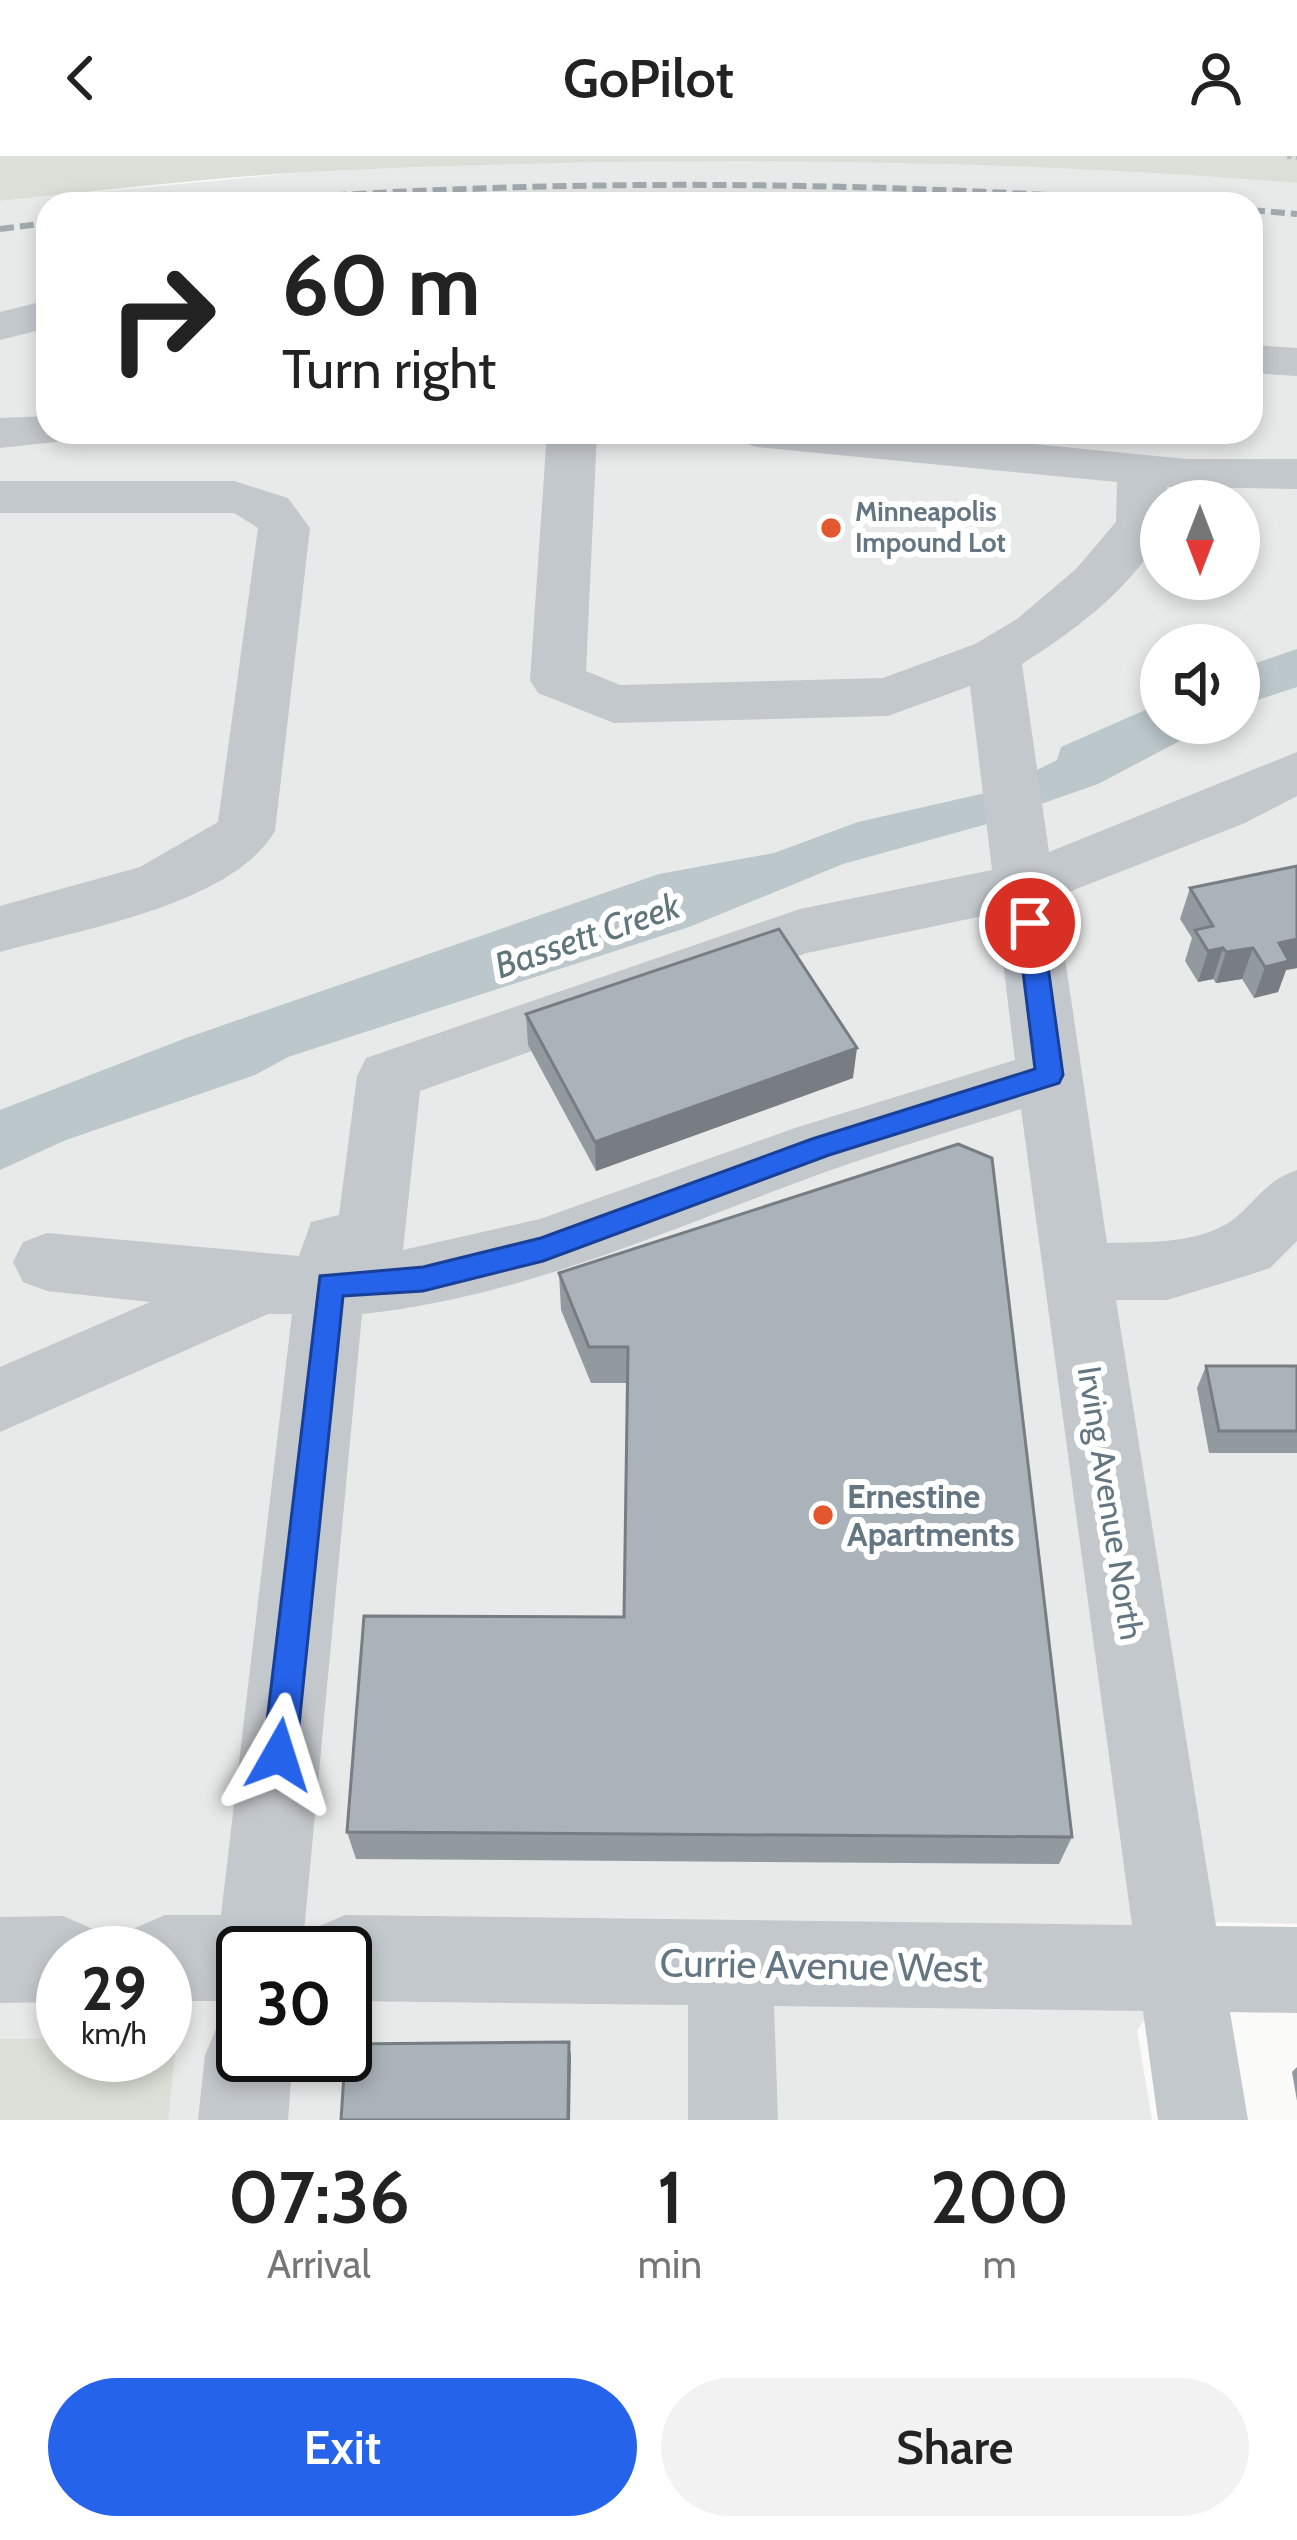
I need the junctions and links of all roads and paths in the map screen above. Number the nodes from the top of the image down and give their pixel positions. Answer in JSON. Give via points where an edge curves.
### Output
{"nodes":[{"id":1,"x":36,"y":317,"type":"edge"},
{"id":2,"x":0,"y":326,"type":"edge"},
{"id":3,"x":1263,"y":360,"type":"edge"},
{"id":4,"x":1297,"y":362,"type":"edge"},
{"id":5,"x":36,"y":432,"type":"edge"},
{"id":6,"x":0,"y":433,"type":"edge"},
{"id":7,"x":571,"y":444,"type":"edge"},
{"id":8,"x":879,"y":444,"type":"edge"},
{"id":9,"x":1142,"y":470,"type":"junction"},
{"id":10,"x":1297,"y":473,"type":"edge"},
{"id":11,"x":0,"y":497,"type":"edge"},
{"id":12,"x":994,"y":657,"type":"junction"},
{"id":13,"x":1297,"y":772,"type":"edge"},
{"id":14,"x":1022,"y":858,"type":"junction"},
{"id":15,"x":0,"y":929,"type":"edge"},
{"id":16,"x":1049,"y":1075,"type":"junction"},
{"id":17,"x":1297,"y":1197,"type":"edge"},
{"id":18,"x":340,"y":1203,"type":"dead end"},
{"id":19,"x":46,"y":1262,"type":"dead end"},
{"id":20,"x":1077,"y":1271,"type":"junction"},
{"id":21,"x":319,"y":1285,"type":"junction"},
{"id":22,"x":0,"y":1400,"type":"edge"},
{"id":23,"x":262,"y":1926,"type":"edge"},
{"id":24,"x":372,"y":1958,"type":"edge"},
{"id":25,"x":36,"y":1959,"type":"edge"},
{"id":26,"x":0,"y":1960,"type":"edge"},
{"id":27,"x":730,"y":1963,"type":"junction"},
{"id":28,"x":1182,"y":1970,"type":"junction"},
{"id":29,"x":1297,"y":1970,"type":"edge"},
{"id":30,"x":246,"y":2082,"type":"edge"},
{"id":31,"x":242,"y":2120,"type":"edge"},
{"id":32,"x":733,"y":2120,"type":"edge"},
{"id":33,"x":1204,"y":2120,"type":"edge"}],
"edges":[{"from":1,"to":2,"type":"street"},
{"from":3,"to":4,"type":"street"},
{"from":5,"to":6,"type":"street"},
{"from":7,"to":12,"type":"street","via":[[558,680],[614,704],[888,697]]},
{"from":8,"to":9,"type":"street"},
{"from":9,"to":10,"type":"street"},
{"from":9,"to":12,"type":"street","via":[[1142,526],[1095,580]]},
{"from":11,"to":15,"type":"street","via":[[234,497],[262,502],[284,528],[246,831],[214,860],[171,880]]},
{"from":12,"to":14,"type":"street","name":"Irving Avenue North"},
{"from":13,"to":14,"type":"street","via":[[1224,808]]},
{"from":14,"to":16,"type":"street","name":"Irving Avenue North"},
{"from":14,"to":21,"type":"street","via":[[389,1076]]},
{"from":16,"to":20,"type":"street","name":"Irving Avenue North"},
{"from":16,"to":21,"type":"street","via":[[822,1146],[543,1250],[423,1279]]},
{"from":17,"to":20,"type":"street","via":[[1246,1248],[1167,1271]]},
{"from":18,"to":21,"type":"street"},
{"from":19,"to":21,"type":"street"},
{"from":20,"to":28,"type":"street","name":"Irving Avenue North"},
{"from":21,"to":22,"type":"street"},
{"from":21,"to":23,"type":"street"},
{"from":24,"to":27,"type":"street","name":"Currie Avenue West"},
{"from":25,"to":26,"type":"street"},
{"from":27,"to":28,"type":"street","name":"Currie Avenue West"},
{"from":27,"to":32,"type":"street"},
{"from":28,"to":29,"type":"street","name":"Currie Avenue West"},
{"from":28,"to":33,"type":"street","name":"Irving Avenue North"},
{"from":30,"to":31,"type":"street"}]}
